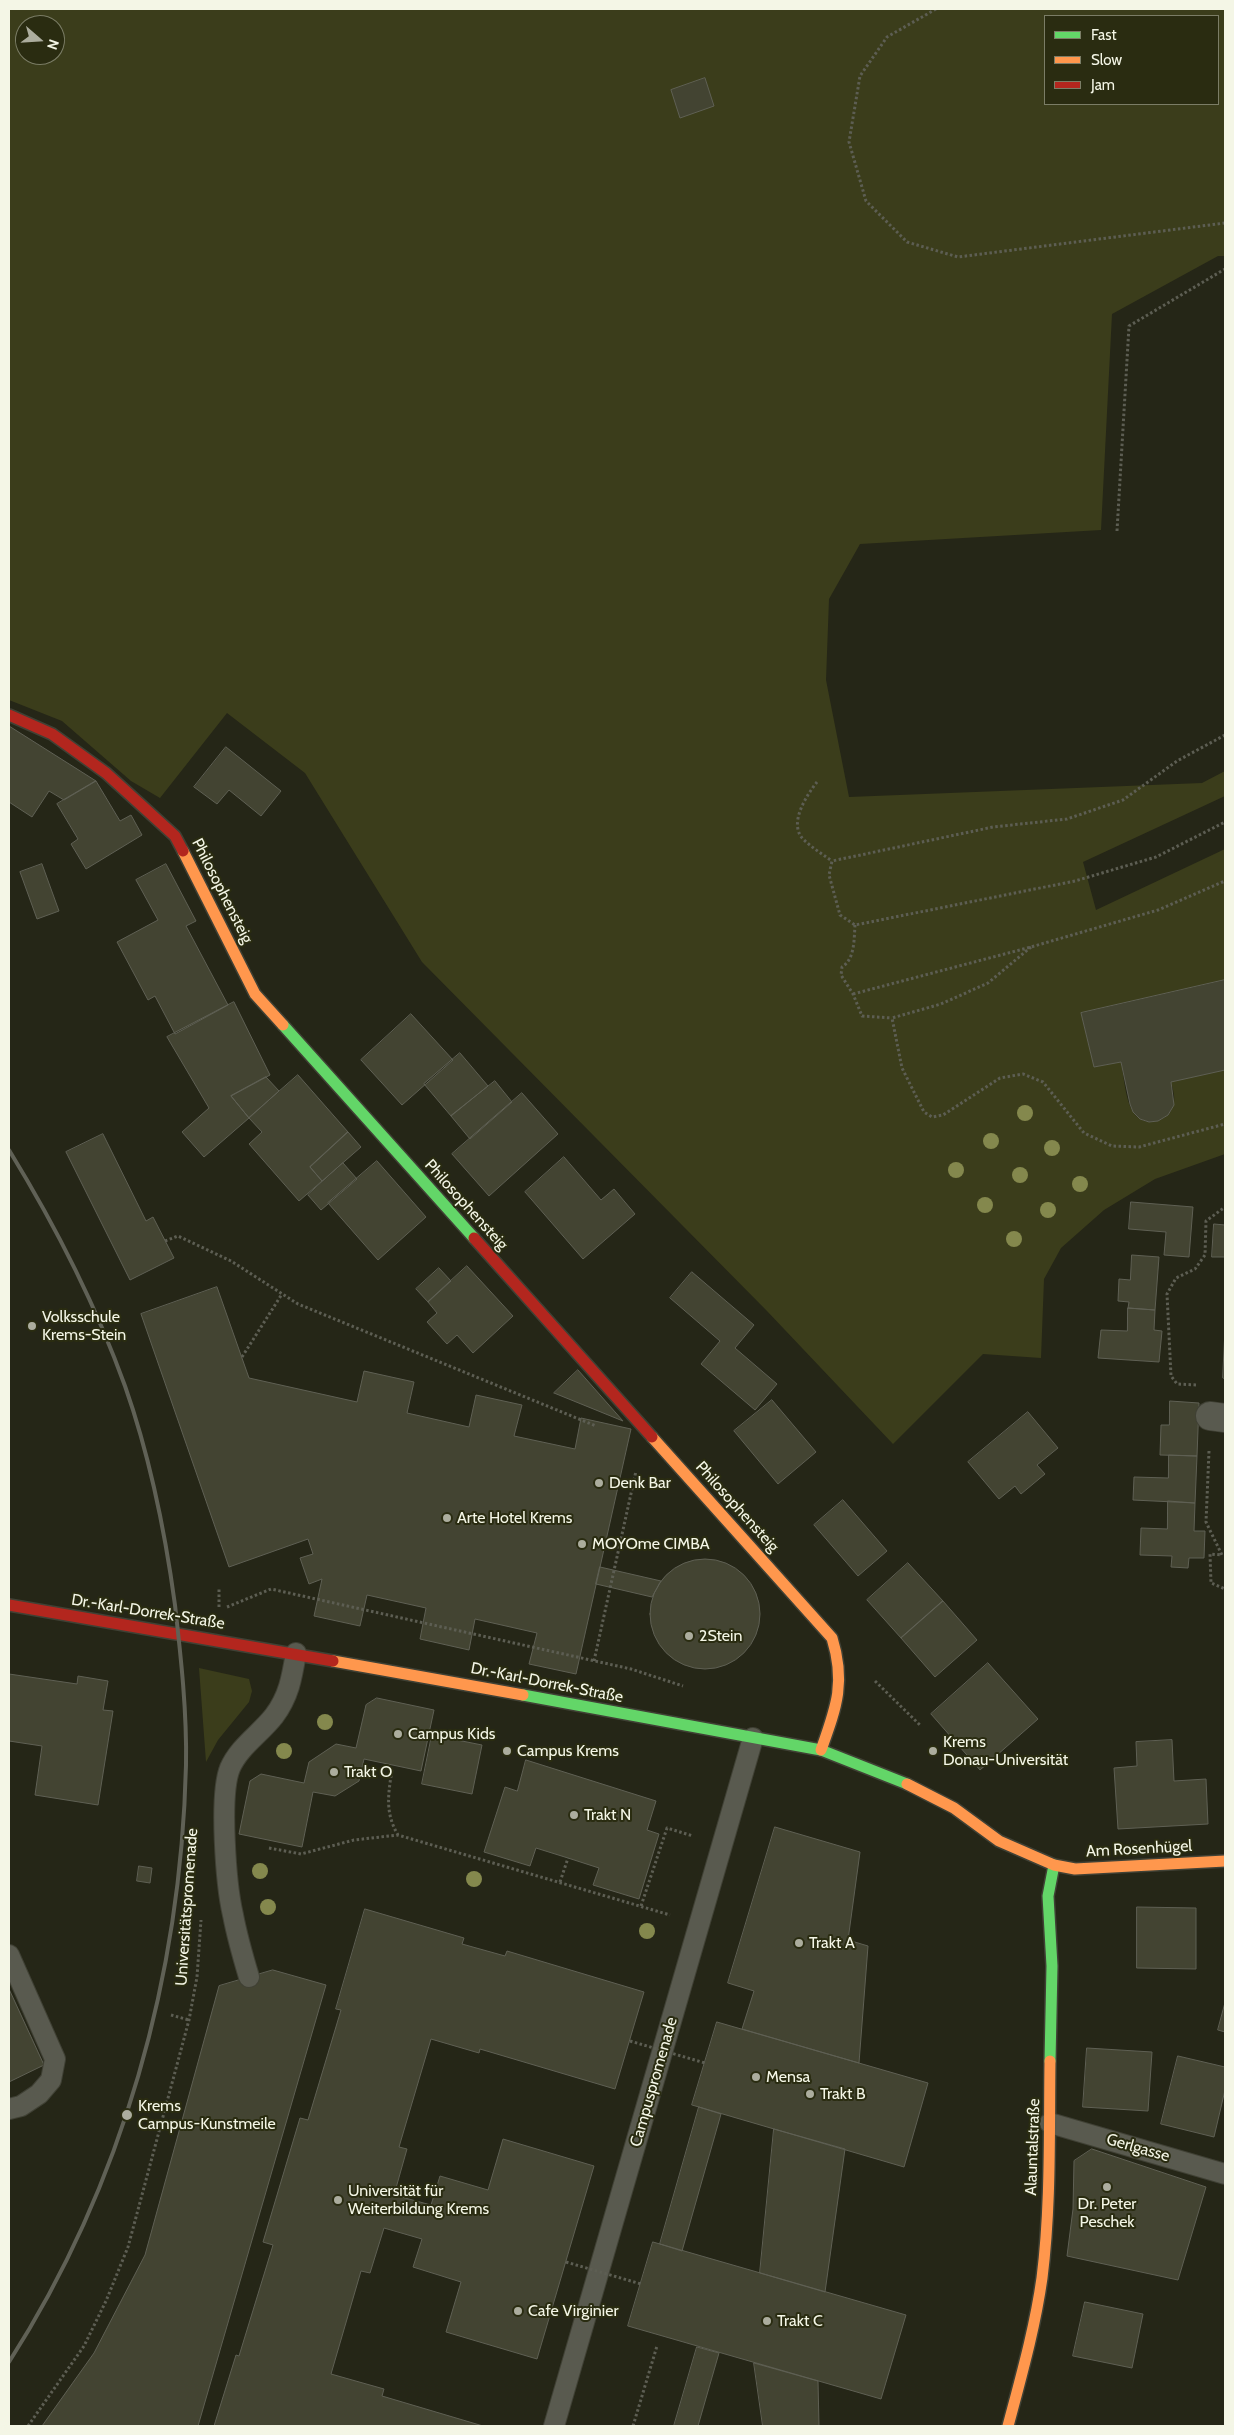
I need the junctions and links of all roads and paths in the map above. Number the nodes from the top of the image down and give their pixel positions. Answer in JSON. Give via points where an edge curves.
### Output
{"nodes":[{"id":1,"x":936,"y":9,"type":"edge"},
{"id":2,"x":1225,"y":222,"type":"edge"},
{"id":3,"x":1225,"y":269,"type":"edge"},
{"id":4,"x":1117,"y":531,"type":"dead end"},
{"id":5,"x":9,"y":715,"type":"edge"},
{"id":6,"x":1225,"y":735,"type":"edge"},
{"id":7,"x":817,"y":782,"type":"dead end"},
{"id":8,"x":1225,"y":822,"type":"edge"},
{"id":9,"x":832,"y":861,"type":"junction"},
{"id":10,"x":1225,"y":880,"type":"edge"},
{"id":11,"x":855,"y":925,"type":"junction"},
{"id":12,"x":1031,"y":947,"type":"junction"},
{"id":13,"x":852,"y":994,"type":"junction"},
{"id":14,"x":892,"y":1018,"type":"junction"},
{"id":15,"x":1225,"y":1124,"type":"edge"},
{"id":16,"x":165,"y":1241,"type":"dead end"},
{"id":17,"x":282,"y":1294,"type":"junction"},
{"id":18,"x":242,"y":1357,"type":"dead end"},
{"id":19,"x":596,"y":1427,"type":"dead end"},
{"id":20,"x":670,"y":1457,"type":"junction"},
{"id":21,"x":219,"y":1588,"type":"dead end"},
{"id":22,"x":9,"y":1605,"type":"edge"},
{"id":23,"x":226,"y":1607,"type":"dead end"},
{"id":24,"x":219,"y":1610,"type":"dead end"},
{"id":25,"x":296,"y":1653,"type":"junction"},
{"id":26,"x":594,"y":1661,"type":"junction"},
{"id":27,"x":684,"y":1686,"type":"dead end"},
{"id":28,"x":753,"y":1738,"type":"junction"},
{"id":29,"x":821,"y":1750,"type":"junction"},
{"id":30,"x":392,"y":1770,"type":"dead end"},
{"id":31,"x":398,"y":1835,"type":"junction"},
{"id":32,"x":722,"y":1845,"type":"junction"},
{"id":33,"x":269,"y":1848,"type":"dead end"},
{"id":34,"x":568,"y":1858,"type":"dead end"},
{"id":35,"x":1225,"y":1861,"type":"edge"},
{"id":36,"x":1054,"y":1865,"type":"junction"},
{"id":37,"x":560,"y":1882,"type":"junction"},
{"id":38,"x":642,"y":1906,"type":"junction"},
{"id":39,"x":202,"y":1915,"type":"dead end"},
{"id":40,"x":700,"y":1924,"type":"junction"},
{"id":41,"x":9,"y":1955,"type":"edge"},
{"id":42,"x":249,"y":1977,"type":"dead end"},
{"id":43,"x":171,"y":2015,"type":"dead end"},
{"id":44,"x":189,"y":2020,"type":"junction"},
{"id":45,"x":630,"y":2041,"type":"dead end"},
{"id":46,"x":705,"y":2063,"type":"dead end"},
{"id":47,"x":9,"y":2110,"type":"edge"},
{"id":48,"x":1050,"y":2122,"type":"junction"},
{"id":49,"x":1225,"y":2174,"type":"edge"},
{"id":50,"x":566,"y":2262,"type":"dead end"},
{"id":51,"x":641,"y":2284,"type":"dead end"},
{"id":52,"x":657,"y":2346,"type":"dead end"},
{"id":53,"x":28,"y":2426,"type":"edge"},
{"id":54,"x":554,"y":2426,"type":"edge"},
{"id":55,"x":634,"y":2426,"type":"edge"},
{"id":56,"x":1008,"y":2426,"type":"edge"}],
"edges":[{"from":1,"to":2,"type":"path","via":[[888,37],[860,76],[849,142],[866,201],[907,242],[958,257]]},
{"from":3,"to":4,"type":"path","via":[[1129,326]]},
{"from":5,"to":20,"type":"street","name":"Philosophensteig","via":[[52,734],[106,773],[175,836],[255,994]]},
{"from":6,"to":9,"type":"path","via":[[1177,761],[1122,800],[1067,819],[993,827]]},
{"from":7,"to":9,"type":"path","via":[[804,798],[798,824],[802,838]]},
{"from":8,"to":11,"type":"path","via":[[1156,857],[1075,880]]},
{"from":9,"to":11,"type":"path","via":[[829,875],[840,915]]},
{"from":10,"to":12,"type":"path","via":[[1158,910]]},
{"from":11,"to":13,"type":"path","via":[[853,948],[841,975]]},
{"from":12,"to":13,"type":"path"},
{"from":12,"to":14,"type":"path","via":[[988,983],[942,1004]]},
{"from":13,"to":14,"type":"path","via":[[862,1016]]},
{"from":14,"to":15,"type":"path","via":[[902,1068],[924,1112],[932,1117],[943,1115],[1000,1078],[1023,1074],[1043,1082],[1084,1134],[1112,1146],[1139,1147]]},
{"from":16,"to":17,"type":"path","via":[[178,1236],[231,1261]]},
{"from":17,"to":18,"type":"path"},
{"from":17,"to":19,"type":"path","via":[[298,1304]]},
{"from":20,"to":26,"type":"path","via":[[642,1445]]},
{"from":20,"to":29,"type":"street","name":"Philosophensteig","via":[[832,1638],[840,1659],[842,1678]]},
{"from":21,"to":24,"type":"path"},
{"from":22,"to":25,"type":"street","name":"Dr.-Karl-Dorrek-Straße"},
{"from":23,"to":26,"type":"path","via":[[271,1588]]},
{"from":25,"to":28,"type":"street","name":"Dr.-Karl-Dorrek-Straße"},
{"from":25,"to":42,"type":"lane","via":[[291,1686],[274,1716],[239,1753],[230,1768],[224,1790],[232,1913]]},
{"from":26,"to":27,"type":"path"},
{"from":28,"to":29,"type":"street","name":"Dr.-Karl-Dorrek-Straße"},
{"from":28,"to":32,"type":"lane","name":"Campuspromenade"},
{"from":29,"to":36,"type":"street","name":"Dr.-Karl-Dorrek-Straße","via":[[915,1786],[954,1808],[999,1841]]},
{"from":30,"to":31,"type":"path","via":[[387,1802]]},
{"from":31,"to":33,"type":"path","via":[[354,1840],[301,1854]]},
{"from":31,"to":37,"type":"path"},
{"from":32,"to":38,"type":"path","via":[[667,1828]]},
{"from":32,"to":40,"type":"lane","name":"Campuspromenade"},
{"from":34,"to":37,"type":"path"},
{"from":35,"to":36,"type":"street","name":"Am Rosenhügel","via":[[1075,1869]]},
{"from":36,"to":48,"type":"street","name":"Alauntalstraße","via":[[1048,1896],[1052,1966]]},
{"from":37,"to":38,"type":"path"},
{"from":38,"to":40,"type":"path"},
{"from":39,"to":44,"type":"path","name":"Universitätspromenade","via":[[198,1977]]},
{"from":40,"to":54,"type":"lane","name":"Campuspromenade"},
{"from":41,"to":47,"type":"lane","via":[[55,2059],[51,2080],[39,2094]]},
{"from":43,"to":44,"type":"path"},
{"from":44,"to":53,"type":"path","name":"Universitätspromenade","via":[[128,2247],[84,2346]]},
{"from":45,"to":46,"type":"path","bridge":true},
{"from":48,"to":49,"type":"lane","name":"Gerlgasse"},
{"from":48,"to":56,"type":"street","name":"Alauntalstraße","via":[[1042,2278],[1033,2330]]},
{"from":50,"to":51,"type":"path","bridge":true},
{"from":52,"to":55,"type":"path"}]}
